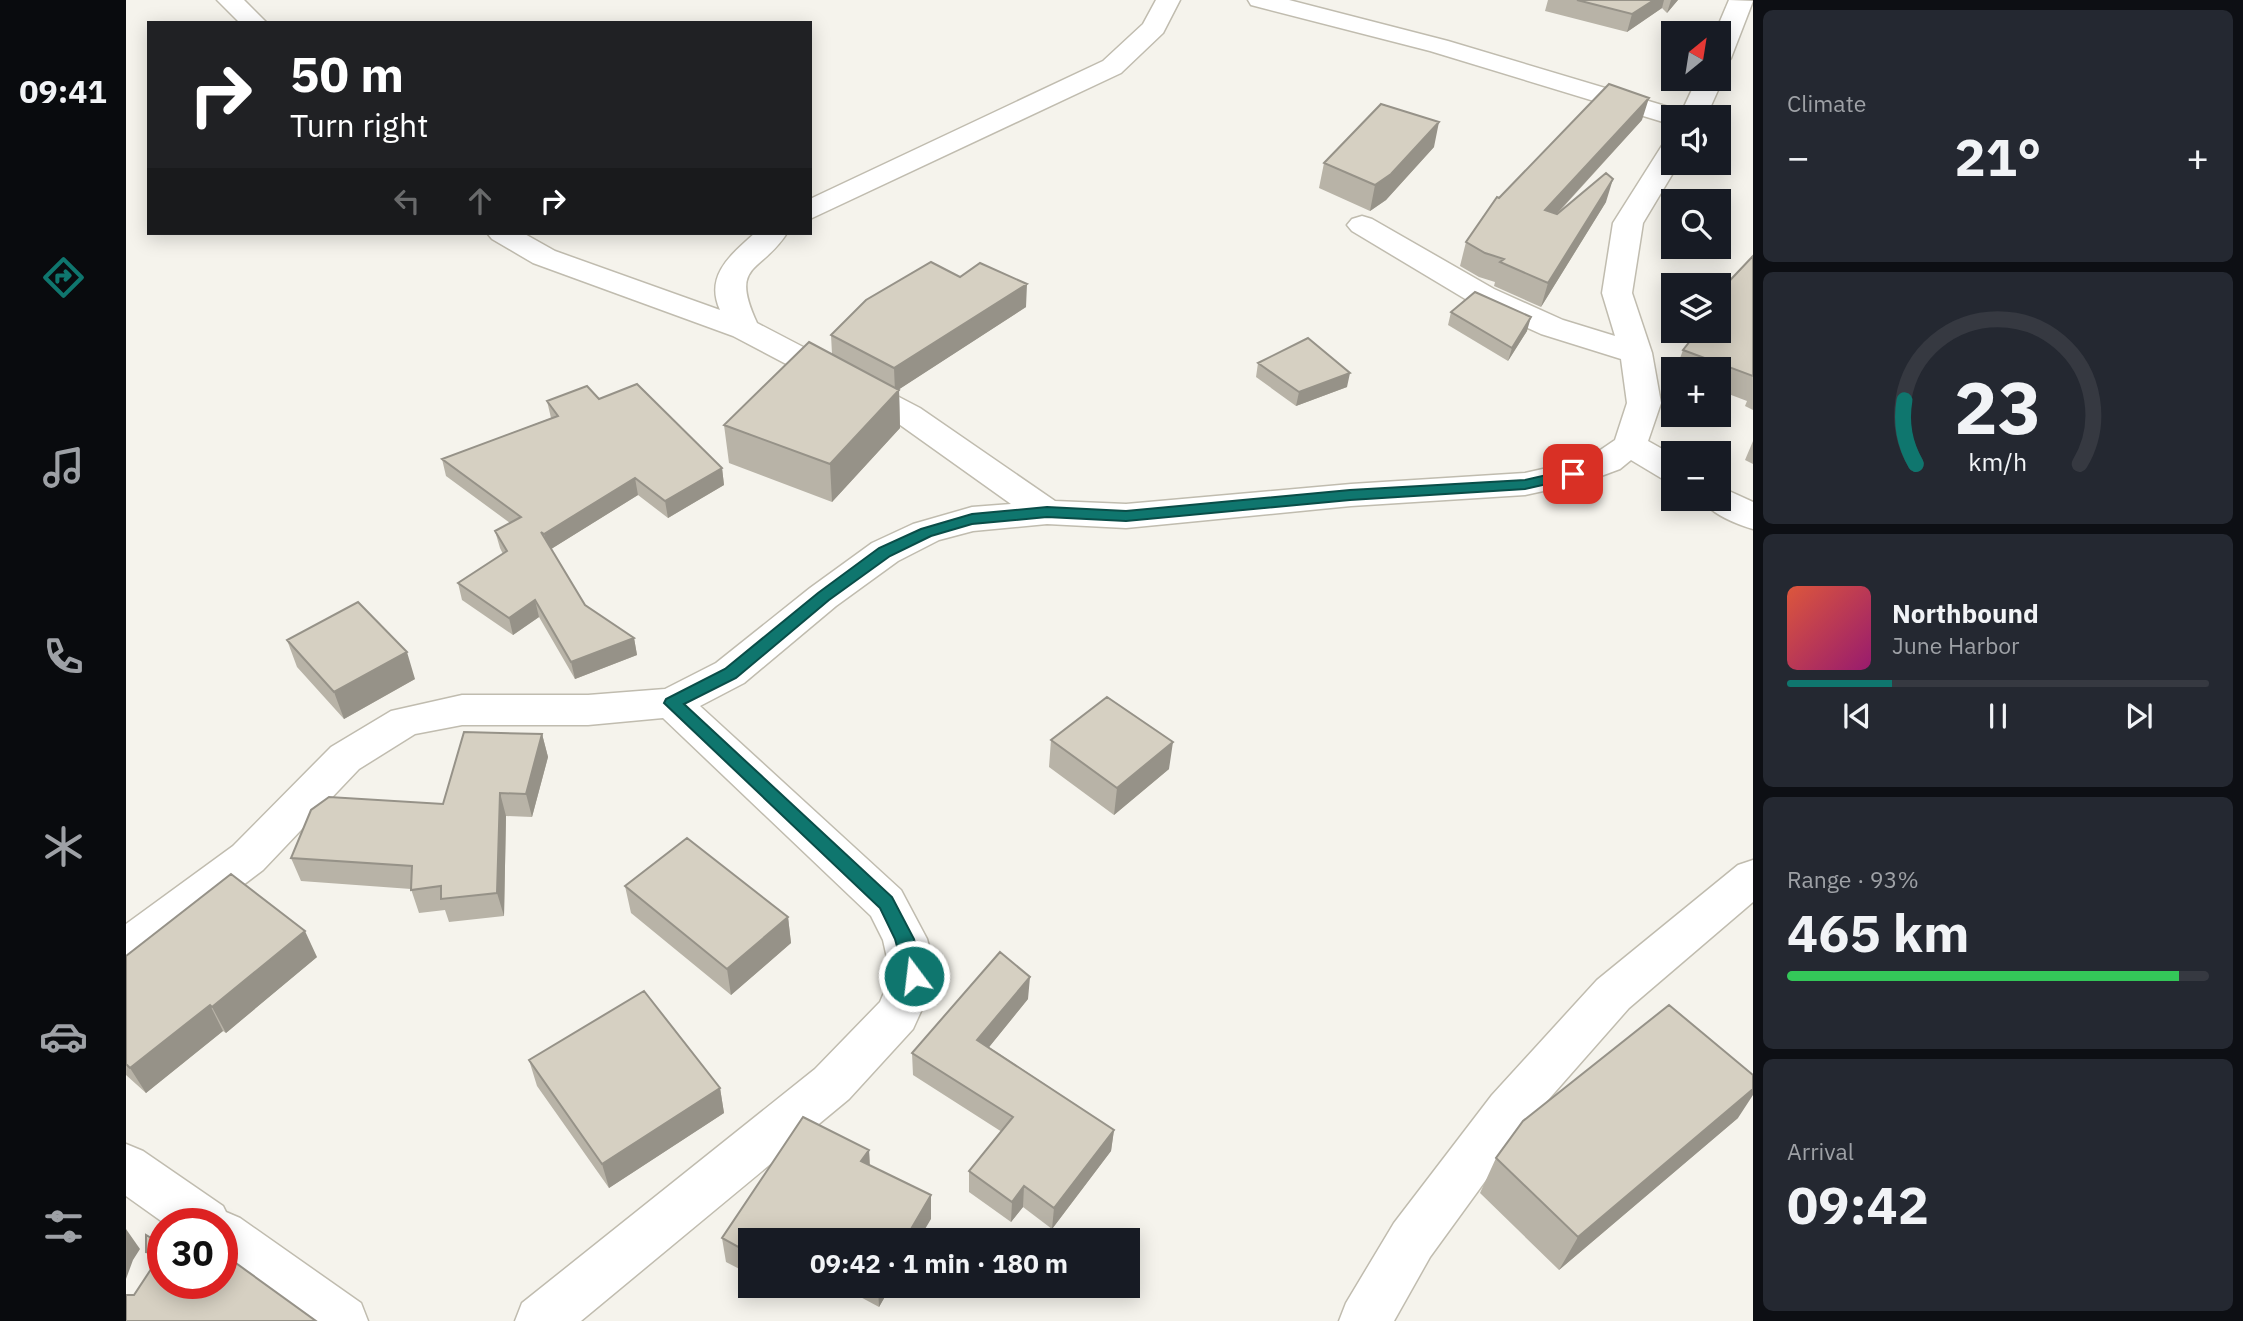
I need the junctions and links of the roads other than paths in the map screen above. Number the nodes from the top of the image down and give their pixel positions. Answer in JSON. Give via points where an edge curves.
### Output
{"nodes":[{"id":1,"x":229,"y":0,"type":"edge"},
{"id":2,"x":1168,"y":0,"type":"edge"},
{"id":3,"x":1260,"y":0,"type":"edge"},
{"id":4,"x":1741,"y":0,"type":"edge"},
{"id":5,"x":253,"y":21,"type":"edge"},
{"id":6,"x":1731,"y":25,"type":"edge"},
{"id":7,"x":1661,"y":113,"type":"edge"},
{"id":8,"x":1661,"y":169,"type":"edge"},
{"id":9,"x":812,"y":209,"type":"edge"},
{"id":10,"x":1362,"y":226,"type":"dead end"},
{"id":11,"x":506,"y":235,"type":"edge"},
{"id":12,"x":770,"y":235,"type":"edge"},
{"id":13,"x":744,"y":329,"type":"junction"},
{"id":14,"x":1636,"y":353,"type":"junction"},
{"id":15,"x":1630,"y":444,"type":"junction"},
{"id":16,"x":1661,"y":463,"type":"edge"},
{"id":17,"x":1731,"y":504,"type":"edge"},
{"id":18,"x":1047,"y":512,"type":"junction"},
{"id":19,"x":1753,"y":517,"type":"edge"},
{"id":20,"x":672,"y":703,"type":"junction"},
{"id":21,"x":1753,"y":877,"type":"edge"},
{"id":22,"x":126,"y":949,"type":"edge"},
{"id":23,"x":126,"y":1167,"type":"edge"},
{"id":24,"x":181,"y":1208,"type":"edge"},
{"id":25,"x":238,"y":1248,"type":"edge"},
{"id":26,"x":342,"y":1321,"type":"edge"},
{"id":27,"x":541,"y":1321,"type":"edge"},
{"id":28,"x":1365,"y":1321,"type":"edge"}],
"edges":[{"from":1,"to":5,"type":"street"},
{"from":2,"to":9,"type":"street","via":[[1154,28],[1112,67]]},
{"from":3,"to":7,"type":"street","via":[[1439,46]]},
{"from":4,"to":6,"type":"street"},
{"from":8,"to":14,"type":"street","via":[[1628,223],[1618,293]]},
{"from":10,"to":14,"type":"street","via":[[1483,296],[1552,327]]},
{"from":11,"to":13,"type":"street","via":[[544,257]]},
{"from":12,"to":13,"type":"street","via":[[734,269],[730,298]]},
{"from":13,"to":18,"type":"street","via":[[908,415]]},
{"from":14,"to":15,"type":"street","via":[[1644,403]]},
{"from":15,"to":16,"type":"street"},
{"from":15,"to":18,"type":"street","via":[[1608,461],[1525,485],[1350,495],[1126,516]]},
{"from":17,"to":19,"type":"street"},
{"from":18,"to":20,"type":"street","via":[[972,519],[926,532],[885,552],[730,673]]},
{"from":20,"to":22,"type":"street","via":[[588,710],[462,710],[405,721],[345,758],[248,858]]},
{"from":20,"to":27,"type":"street","via":[[886,902],[905,939],[914,976],[897,1014],[831,1084]]},
{"from":21,"to":28,"type":"street","via":[[1613,994],[1510,1110],[1412,1240]]},
{"from":23,"to":24,"type":"street"},
{"from":25,"to":26,"type":"street"}]}
